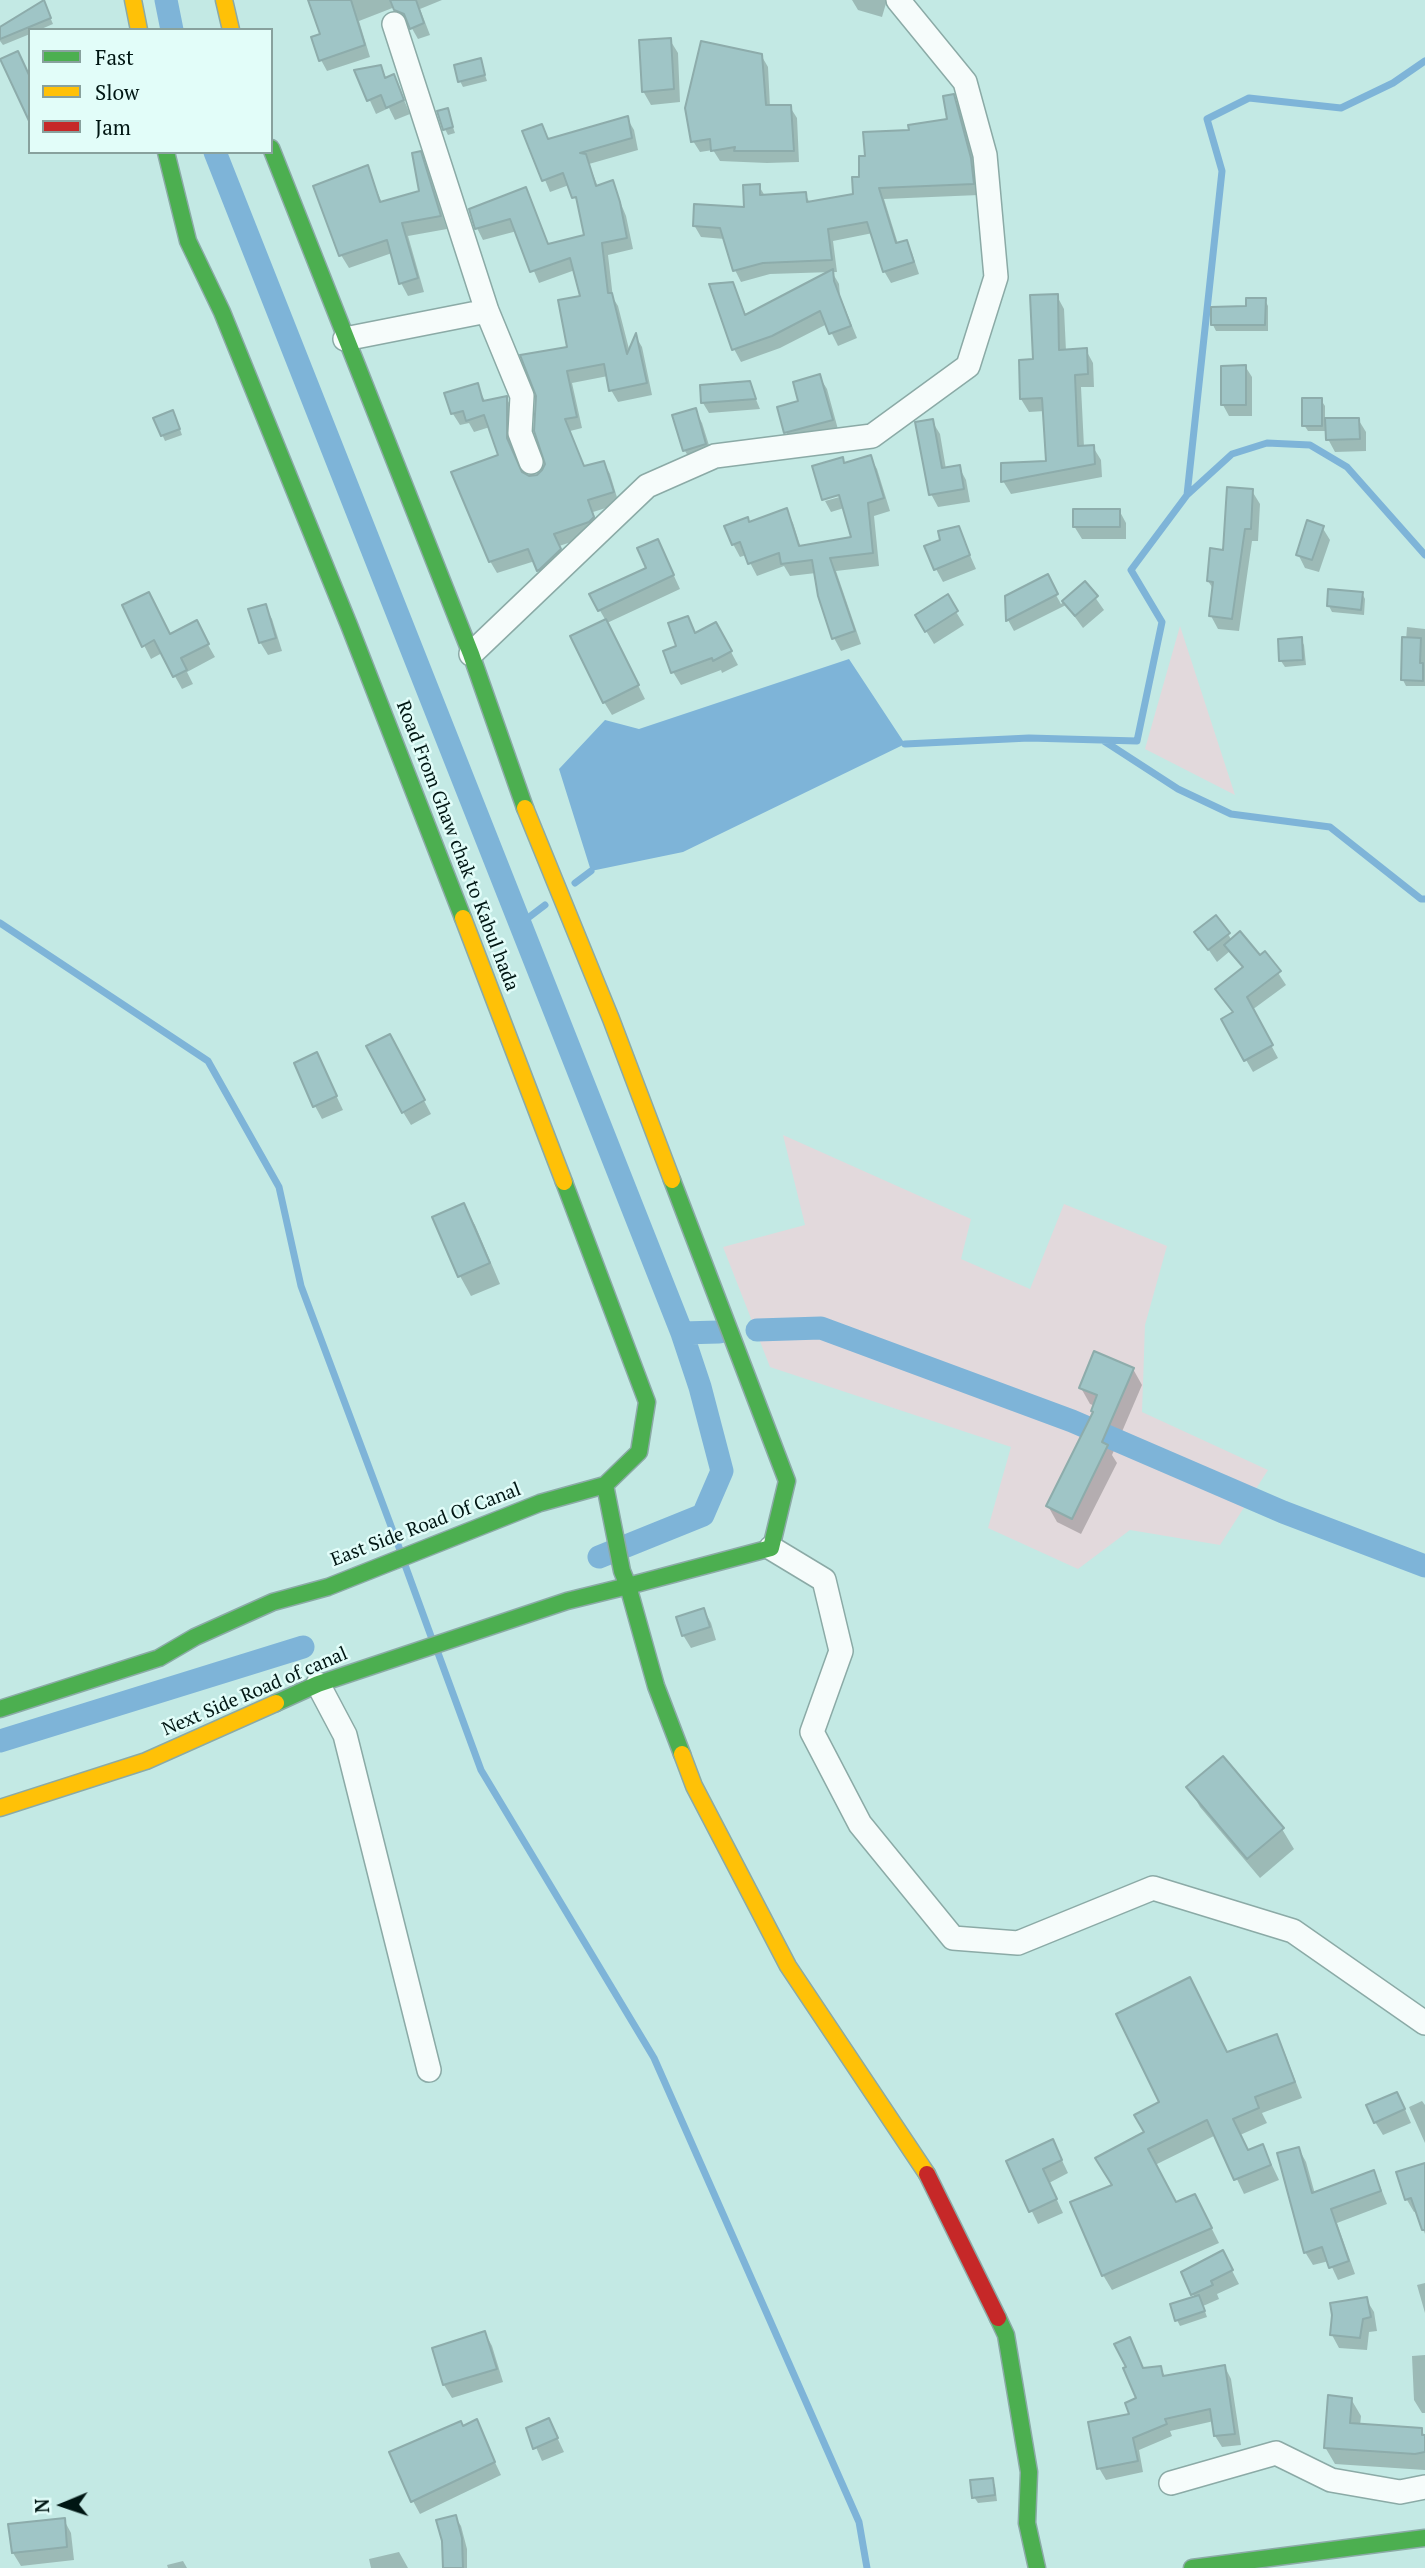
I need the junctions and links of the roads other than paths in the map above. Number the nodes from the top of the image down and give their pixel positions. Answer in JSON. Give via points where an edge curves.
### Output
{"nodes":[{"id":1,"x":134,"y":0,"type":"edge"},
{"id":2,"x":224,"y":0,"type":"edge"},
{"id":3,"x":898,"y":0,"type":"edge"},
{"id":4,"x":394,"y":24,"type":"dead end"},
{"id":5,"x":139,"y":28,"type":"edge"},
{"id":6,"x":231,"y":28,"type":"edge"},
{"id":7,"x":273,"y":153,"type":"edge"},
{"id":8,"x":166,"y":154,"type":"edge"},
{"id":9,"x":487,"y":311,"type":"junction"},
{"id":10,"x":345,"y":339,"type":"junction"},
{"id":11,"x":531,"y":462,"type":"dead end"},
{"id":12,"x":471,"y":654,"type":"junction"},
{"id":13,"x":605,"y":1485,"type":"junction"},
{"id":14,"x":540,"y":1503,"type":"joint"},
{"id":15,"x":771,"y":1548,"type":"junction"},
{"id":16,"x":625,"y":1579,"type":"junction"},
{"id":17,"x":318,"y":1684,"type":"junction"},
{"id":18,"x":0,"y":1709,"type":"edge"},
{"id":19,"x":0,"y":1808,"type":"edge"},
{"id":20,"x":1425,"y":2023,"type":"edge"},
{"id":21,"x":429,"y":2070,"type":"dead end"},
{"id":22,"x":1171,"y":2483,"type":"dead end"},
{"id":23,"x":1425,"y":2487,"type":"edge"},
{"id":24,"x":1425,"y":2538,"type":"edge"},
{"id":25,"x":1037,"y":2568,"type":"edge"},
{"id":26,"x":1192,"y":2568,"type":"edge"}],
"edges":[{"from":1,"to":5,"type":"main road"},
{"from":2,"to":6,"type":"main road"},
{"from":3,"to":12,"type":"street","via":[[965,82],[985,155],[996,277],[968,366],[872,436],[715,456],[647,486]]},
{"from":4,"to":9,"type":"street"},
{"from":7,"to":10,"type":"main road"},
{"from":8,"to":13,"type":"main road","name":"Road From Ghaw chak to Kabul hada","via":[[188,241],[222,312],[349,625],[647,1402],[639,1452]]},
{"from":9,"to":10,"type":"street"},
{"from":9,"to":11,"type":"street","via":[[522,396],[520,433]]},
{"from":10,"to":12,"type":"main road"},
{"from":12,"to":15,"type":"main road","via":[[513,778],[611,1019],[787,1480]]},
{"from":13,"to":14,"type":"main road","name":"Road From Ghaw chak to Kabul hada"},
{"from":13,"to":16,"type":"main road"},
{"from":14,"to":18,"type":"main road","name":"East Side Road Of Canal","via":[[328,1587],[273,1602],[159,1658]]},
{"from":15,"to":16,"type":"main road","name":"Next Side Road of canal"},
{"from":15,"to":20,"type":"street","via":[[824,1580],[841,1651],[812,1732],[860,1824],[953,1938],[1018,1942],[1153,1888],[1293,1931]]},
{"from":16,"to":17,"type":"main road","name":"Next Side Road of canal"},
{"from":16,"to":25,"type":"main road","via":[[656,1686],[694,1786],[788,1966],[925,2169],[1006,2335],[1029,2472],[1027,2523]]},
{"from":17,"to":19,"type":"main road","name":"Next Side Road of canal","via":[[146,1761]]},
{"from":17,"to":21,"type":"street","via":[[345,1735]]},
{"from":22,"to":23,"type":"street","via":[[1276,2453],[1331,2480],[1401,2492]]},
{"from":24,"to":26,"type":"main road"}]}
